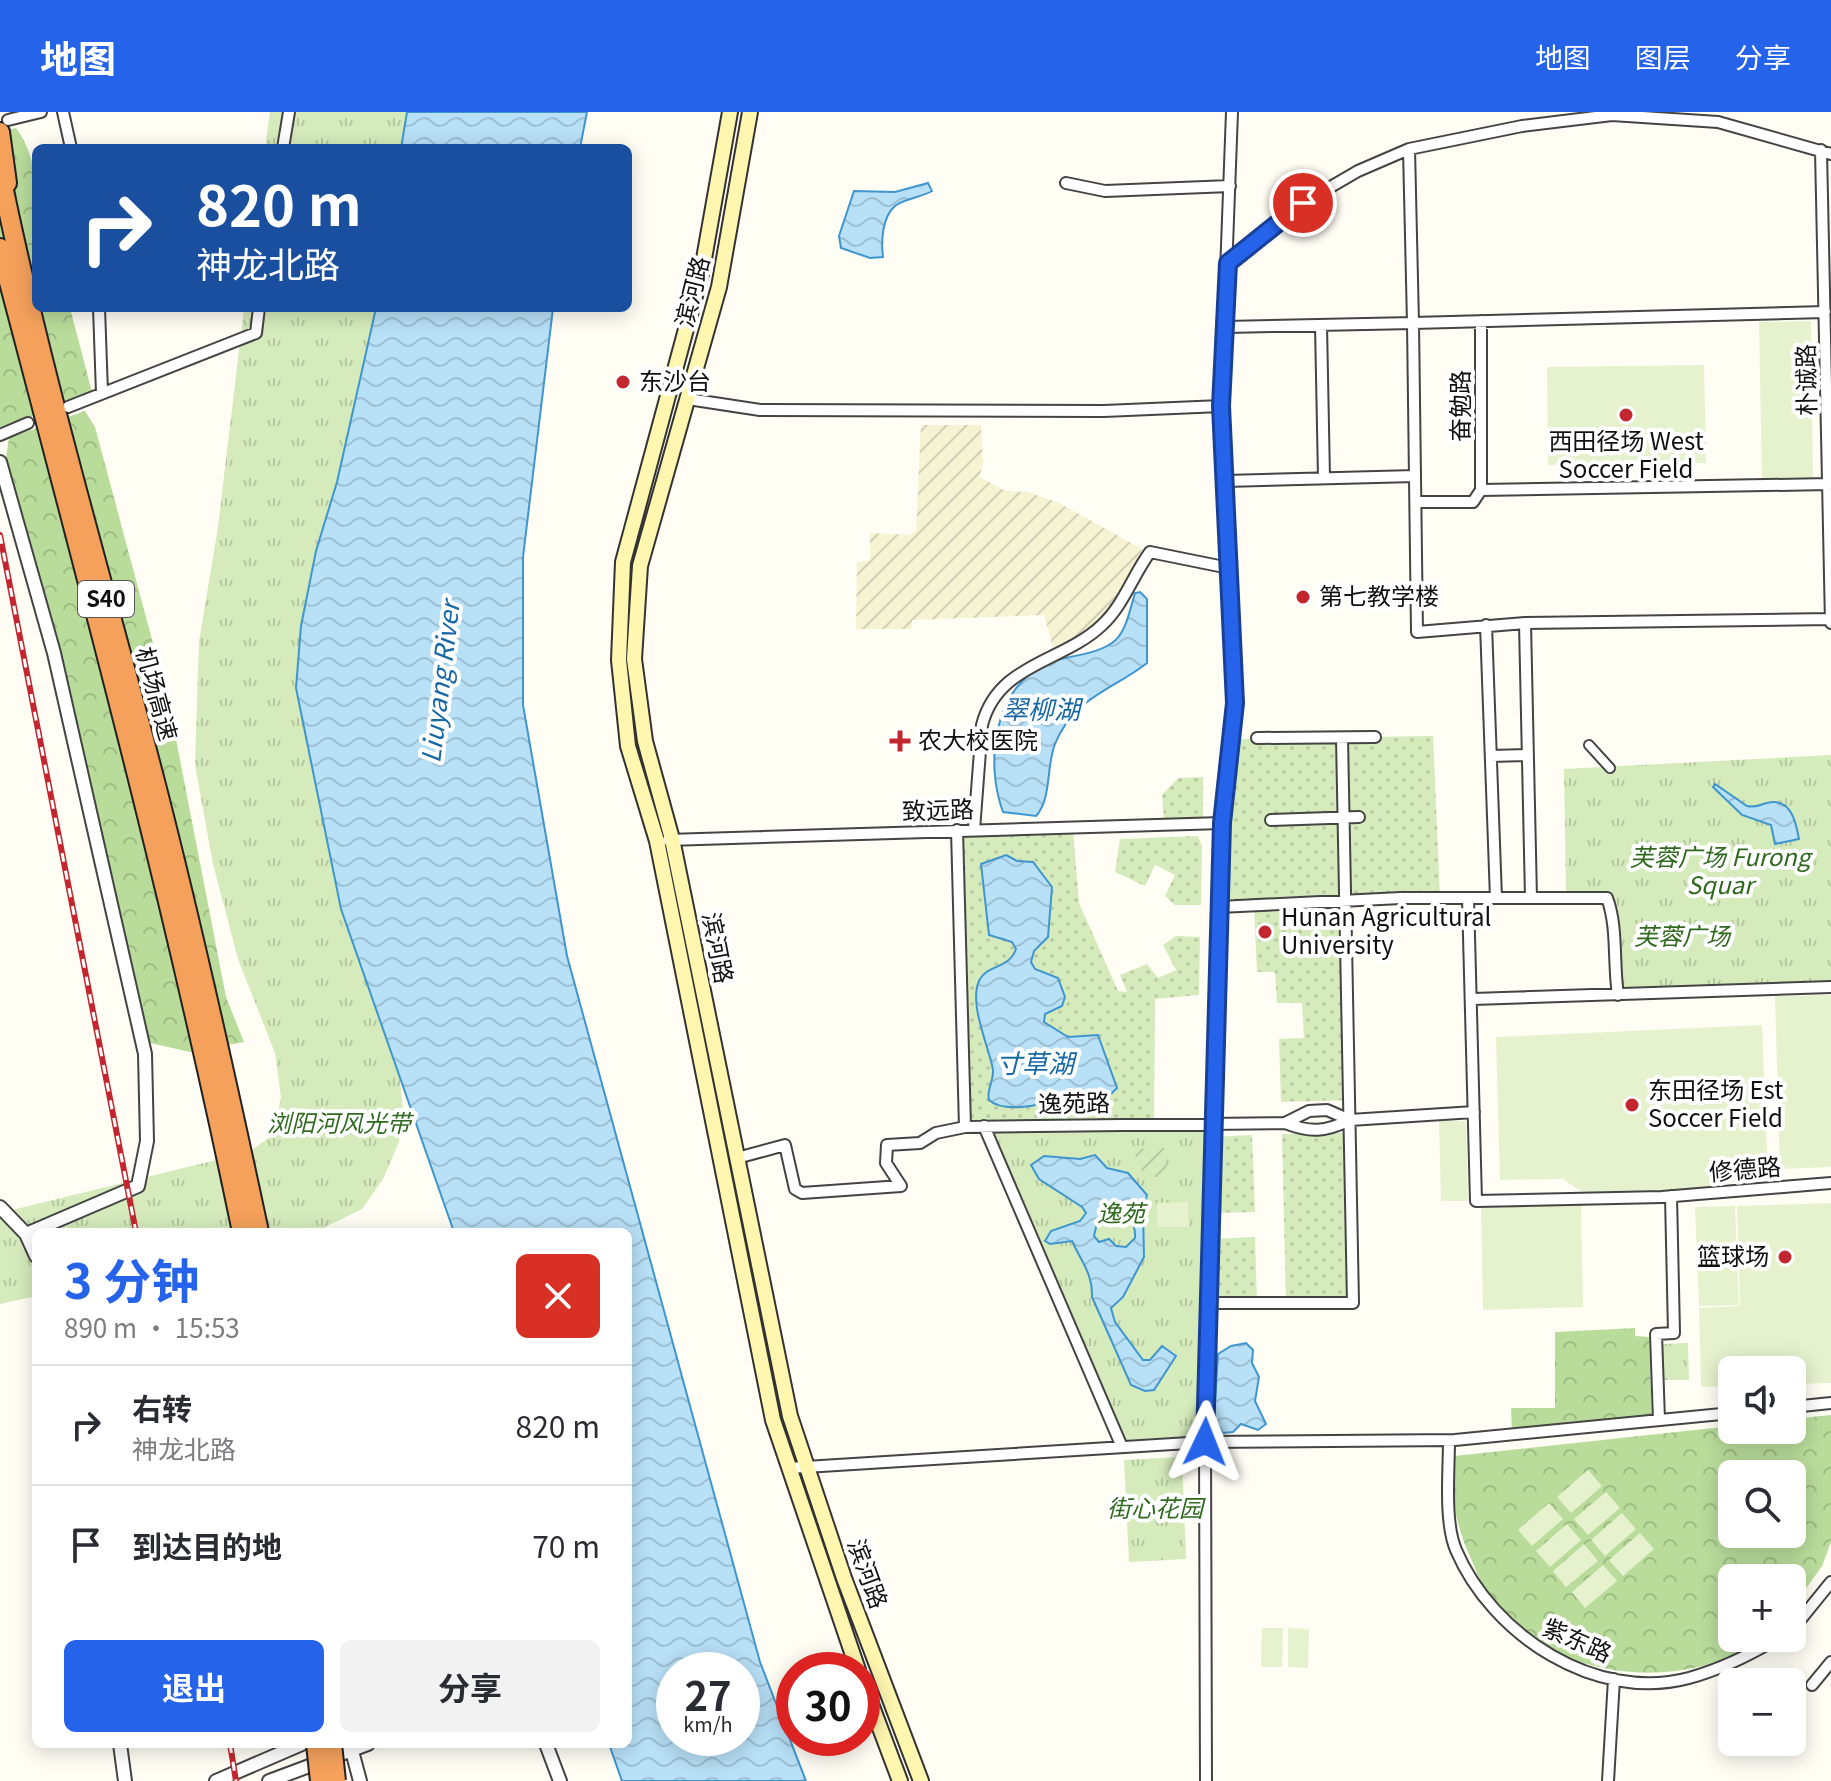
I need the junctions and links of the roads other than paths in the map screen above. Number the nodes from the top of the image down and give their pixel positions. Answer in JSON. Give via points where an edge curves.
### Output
{"nodes":[{"id":1,"x":63,"y":112,"type":"edge"},
{"id":2,"x":289,"y":112,"type":"edge"},
{"id":3,"x":730,"y":112,"type":"edge"},
{"id":4,"x":750,"y":112,"type":"edge"},
{"id":5,"x":1232,"y":112,"type":"edge"},
{"id":6,"x":36,"y":113,"type":"edge"},
{"id":7,"x":1566,"y":116,"type":"edge"},
{"id":8,"x":1664,"y":116,"type":"edge"},
{"id":9,"x":4,"y":126,"type":"edge"},
{"id":10,"x":70,"y":144,"type":"edge"},
{"id":11,"x":284,"y":144,"type":"edge"},
{"id":12,"x":1409,"y":149,"type":"junction"},
{"id":13,"x":1826,"y":152,"type":"edge"},
{"id":14,"x":0,"y":171,"type":"edge"},
{"id":15,"x":1066,"y":183,"type":"dead end"},
{"id":16,"x":1230,"y":186,"type":"junction"},
{"id":17,"x":10,"y":221,"type":"junction"},
{"id":18,"x":0,"y":248,"type":"edge"},
{"id":19,"x":1228,"y":263,"type":"junction"},
{"id":20,"x":99,"y":312,"type":"edge"},
{"id":21,"x":259,"y":312,"type":"edge"},
{"id":22,"x":1825,"y":312,"type":"junction"},
{"id":23,"x":1481,"y":321,"type":"junction"},
{"id":24,"x":1413,"y":323,"type":"junction"},
{"id":25,"x":1321,"y":325,"type":"junction"},
{"id":26,"x":1226,"y":327,"type":"junction"},
{"id":27,"x":102,"y":393,"type":"junction"},
{"id":28,"x":688,"y":399,"type":"junction"},
{"id":29,"x":1829,"y":400,"type":"edge"},
{"id":30,"x":1221,"y":406,"type":"junction"},
{"id":31,"x":68,"y":407,"type":"dead end"},
{"id":32,"x":28,"y":423,"type":"dead end"},
{"id":33,"x":0,"y":435,"type":"edge"},
{"id":34,"x":0,"y":462,"type":"edge"},
{"id":35,"x":1415,"y":476,"type":"junction"},
{"id":36,"x":1324,"y":478,"type":"junction"},
{"id":37,"x":1225,"y":481,"type":"junction"},
{"id":38,"x":1829,"y":484,"type":"junction"},
{"id":39,"x":1481,"y":490,"type":"junction"},
{"id":40,"x":1416,"y":502,"type":"junction"},
{"id":41,"x":1229,"y":568,"type":"junction"},
{"id":42,"x":1831,"y":621,"type":"edge"},
{"id":43,"x":1525,"y":623,"type":"junction"},
{"id":44,"x":1486,"y":625,"type":"junction"},
{"id":45,"x":1375,"y":737,"type":"dead end"},
{"id":46,"x":1257,"y":738,"type":"dead end"},
{"id":47,"x":1342,"y":738,"type":"junction"},
{"id":48,"x":1589,"y":745,"type":"dead end"},
{"id":49,"x":1528,"y":755,"type":"junction"},
{"id":50,"x":1491,"y":756,"type":"junction"},
{"id":51,"x":1610,"y":768,"type":"dead end"},
{"id":52,"x":1359,"y":817,"type":"dead end"},
{"id":53,"x":1344,"y":818,"type":"junction"},
{"id":54,"x":1271,"y":820,"type":"dead end"},
{"id":55,"x":1222,"y":823,"type":"junction"},
{"id":56,"x":957,"y":830,"type":"junction"},
{"id":57,"x":974,"y":830,"type":"junction"},
{"id":58,"x":672,"y":839,"type":"junction"},
{"id":59,"x":657,"y":841,"type":"junction"},
{"id":60,"x":1468,"y":898,"type":"junction"},
{"id":61,"x":1496,"y":898,"type":"junction"},
{"id":62,"x":1531,"y":898,"type":"junction"},
{"id":63,"x":1347,"y":901,"type":"junction"},
{"id":64,"x":1219,"y":907,"type":"junction"},
{"id":65,"x":1831,"y":987,"type":"edge"},
{"id":66,"x":1618,"y":995,"type":"junction"},
{"id":67,"x":1473,"y":999,"type":"junction"},
{"id":68,"x":207,"y":1027,"type":"junction"},
{"id":69,"x":1474,"y":1112,"type":"junction"},
{"id":70,"x":1350,"y":1120,"type":"junction"},
{"id":71,"x":1212,"y":1121,"type":"junction"},
{"id":72,"x":1285,"y":1123,"type":"junction"},
{"id":73,"x":984,"y":1126,"type":"junction"},
{"id":74,"x":965,"y":1127,"type":"junction"},
{"id":75,"x":737,"y":1158,"type":"junction"},
{"id":76,"x":1831,"y":1183,"type":"edge"},
{"id":77,"x":1667,"y":1196,"type":"junction"},
{"id":78,"x":0,"y":1207,"type":"edge"},
{"id":79,"x":40,"y":1228,"type":"edge"},
{"id":80,"x":241,"y":1228,"type":"edge"},
{"id":81,"x":258,"y":1228,"type":"edge"},
{"id":82,"x":32,"y":1231,"type":"edge"},
{"id":83,"x":26,"y":1234,"type":"junction"},
{"id":84,"x":32,"y":1247,"type":"edge"},
{"id":85,"x":1208,"y":1303,"type":"junction"},
{"id":86,"x":1831,"y":1403,"type":"edge"},
{"id":87,"x":1806,"y":1406,"type":"edge"},
{"id":88,"x":1718,"y":1414,"type":"edge"},
{"id":89,"x":1659,"y":1420,"type":"junction"},
{"id":90,"x":1449,"y":1441,"type":"junction"},
{"id":91,"x":1205,"y":1442,"type":"junction"},
{"id":92,"x":1122,"y":1447,"type":"junction"},
{"id":93,"x":805,"y":1465,"type":"junction"},
{"id":94,"x":789,"y":1468,"type":"junction"},
{"id":95,"x":1831,"y":1582,"type":"edge"},
{"id":96,"x":1806,"y":1613,"type":"edge"},
{"id":97,"x":852,"y":1652,"type":"edge"},
{"id":98,"x":1755,"y":1652,"type":"edge"},
{"id":99,"x":1831,"y":1662,"type":"edge"},
{"id":100,"x":1614,"y":1679,"type":"junction"},
{"id":101,"x":1812,"y":1685,"type":"dead end"},
{"id":102,"x":880,"y":1728,"type":"edge"},
{"id":103,"x":121,"y":1748,"type":"edge"},
{"id":104,"x":293,"y":1748,"type":"edge"},
{"id":105,"x":316,"y":1748,"type":"edge"},
{"id":106,"x":332,"y":1748,"type":"edge"},
{"id":107,"x":359,"y":1748,"type":"edge"},
{"id":108,"x":548,"y":1748,"type":"edge"},
{"id":109,"x":352,"y":1751,"type":"junction"},
{"id":110,"x":125,"y":1781,"type":"edge"},
{"id":111,"x":216,"y":1781,"type":"edge"},
{"id":112,"x":269,"y":1781,"type":"edge"},
{"id":113,"x":320,"y":1781,"type":"edge"},
{"id":114,"x":336,"y":1781,"type":"edge"},
{"id":115,"x":360,"y":1781,"type":"edge"},
{"id":116,"x":560,"y":1781,"type":"edge"},
{"id":117,"x":900,"y":1781,"type":"edge"},
{"id":118,"x":921,"y":1781,"type":"edge"},
{"id":119,"x":1206,"y":1781,"type":"edge"},
{"id":120,"x":1608,"y":1781,"type":"edge"}],
"edges":[{"from":1,"to":10,"type":"street"},
{"from":2,"to":11,"type":"street"},
{"from":3,"to":59,"type":"main road","name":"滨河路","via":[[702,270],[623,562],[619,660],[628,746]]},
{"from":4,"to":28,"type":"main road","name":"滨河路","via":[[719,287]]},
{"from":5,"to":16,"type":"street"},
{"from":6,"to":9,"type":"street"},
{"from":7,"to":8,"type":"street"},
{"from":7,"to":12,"type":"street"},
{"from":8,"to":13,"type":"street","via":[[1718,122]]},
{"from":9,"to":17,"type":"highway"},
{"from":12,"to":19,"type":"street","via":[[1303,203]]},
{"from":12,"to":24,"type":"street"},
{"from":13,"to":22,"type":"street","name":"朴诚路"},
{"from":14,"to":17,"type":"highway","name":"机场高速","number":"S40"},
{"from":15,"to":16,"type":"street","via":[[1105,191]]},
{"from":16,"to":19,"type":"street"},
{"from":17,"to":68,"type":"highway","name":"机场高速","number":"S40"},
{"from":18,"to":68,"type":"highway","name":"机场高速","number":"S40"},
{"from":19,"to":26,"type":"street"},
{"from":20,"to":27,"type":"street"},
{"from":21,"to":27,"type":"street","via":[[256,333]]},
{"from":22,"to":23,"type":"street"},
{"from":22,"to":29,"type":"street","name":"朴诚路","via":[[1826,306]]},
{"from":23,"to":24,"type":"street"},
{"from":23,"to":39,"type":"street","name":"奋勉路"},
{"from":24,"to":25,"type":"street"},
{"from":24,"to":35,"type":"street"},
{"from":25,"to":26,"type":"street"},
{"from":25,"to":36,"type":"street"},
{"from":26,"to":30,"type":"street"},
{"from":27,"to":31,"type":"street"},
{"from":28,"to":30,"type":"street","via":[[760,410]]},
{"from":28,"to":58,"type":"main road","name":"滨河路","via":[[640,566],[634,659],[645,741]]},
{"from":29,"to":38,"type":"street","name":"朴诚路"},
{"from":30,"to":37,"type":"street"},
{"from":32,"to":33,"type":"street"},
{"from":34,"to":79,"type":"street","via":[[54,653],[145,1054],[147,1141],[138,1186]]},
{"from":35,"to":36,"type":"street"},
{"from":35,"to":40,"type":"street"},
{"from":36,"to":37,"type":"street"},
{"from":37,"to":41,"type":"street"},
{"from":38,"to":39,"type":"street"},
{"from":38,"to":42,"type":"street","name":"朴诚路"},
{"from":39,"to":40,"type":"street","via":[[1473,502]]},
{"from":40,"to":44,"type":"street","via":[[1417,632]]},
{"from":41,"to":55,"type":"street","via":[[1235,703]]},
{"from":41,"to":57,"type":"street","via":[[1150,552],[1104,624],[1004,684],[986,709],[982,725]]},
{"from":42,"to":43,"type":"street"},
{"from":43,"to":44,"type":"street"},
{"from":43,"to":49,"type":"street"},
{"from":44,"to":50,"type":"street"},
{"from":45,"to":47,"type":"street"},
{"from":46,"to":47,"type":"street"},
{"from":47,"to":53,"type":"street"},
{"from":48,"to":51,"type":"street"},
{"from":49,"to":50,"type":"street"},
{"from":49,"to":62,"type":"street"},
{"from":50,"to":61,"type":"street"},
{"from":52,"to":53,"type":"street"},
{"from":53,"to":54,"type":"street"},
{"from":53,"to":63,"type":"street"},
{"from":55,"to":57,"type":"street","name":"致远路"},
{"from":55,"to":64,"type":"street"},
{"from":56,"to":57,"type":"street","name":"致远路"},
{"from":56,"to":58,"type":"street","name":"致远路"},
{"from":56,"to":74,"type":"street"},
{"from":58,"to":59,"type":"street","name":"致远路"},
{"from":58,"to":75,"type":"main road","name":"滨河路"},
{"from":59,"to":94,"type":"main road","name":"滨河路","via":[[773,1420]]},
{"from":60,"to":61,"type":"street"},
{"from":60,"to":63,"type":"street"},
{"from":60,"to":67,"type":"street"},
{"from":61,"to":62,"type":"street"},
{"from":62,"to":66,"type":"street","via":[[1607,898]]},
{"from":63,"to":64,"type":"street"},
{"from":63,"to":70,"type":"street"},
{"from":64,"to":71,"type":"street"},
{"from":65,"to":66,"type":"street"},
{"from":66,"to":67,"type":"street"},
{"from":67,"to":69,"type":"street"},
{"from":68,"to":80,"type":"highway","name":"机场高速","number":"S40"},
{"from":68,"to":81,"type":"highway","name":"机场高速","number":"S40"},
{"from":69,"to":70,"type":"street","name":"逸苑路"},
{"from":69,"to":77,"type":"street","name":"修德路","via":[[1476,1201]]},
{"from":70,"to":72,"type":"street","via":[[1327,1131]]},
{"from":70,"to":72,"type":"street","name":"逸苑路","via":[[1327,1110],[1309,1111]]},
{"from":70,"to":85,"type":"street","via":[[1353,1303]]},
{"from":71,"to":72,"type":"street","name":"逸苑路"},
{"from":71,"to":73,"type":"street","name":"逸苑路"},
{"from":71,"to":85,"type":"street"},
{"from":73,"to":74,"type":"street","name":"逸苑路"},
{"from":73,"to":92,"type":"street"},
{"from":74,"to":75,"type":"street","name":"逸苑路","via":[[936,1133],[920,1143],[887,1145],[886,1163],[901,1186],[802,1193],[795,1189],[785,1145]]},
{"from":75,"to":93,"type":"main road","name":"滨河路","via":[[790,1416]]},
{"from":76,"to":77,"type":"street","name":"修德路"},
{"from":77,"to":89,"type":"street","via":[[1674,1333],[1656,1334]]},
{"from":78,"to":83,"type":"street"},
{"from":82,"to":83,"type":"street"},
{"from":83,"to":84,"type":"street"},
{"from":85,"to":91,"type":"street"},
{"from":86,"to":87,"type":"street"},
{"from":88,"to":89,"type":"street"},
{"from":89,"to":90,"type":"street"},
{"from":90,"to":91,"type":"street"},
{"from":90,"to":100,"type":"street","name":"紫东路","via":[[1455,1548],[1481,1594],[1524,1639],[1573,1667]]},
{"from":91,"to":92,"type":"street"},
{"from":91,"to":119,"type":"street"},
{"from":92,"to":93,"type":"street"},
{"from":93,"to":94,"type":"street"},
{"from":93,"to":118,"type":"main road","name":"滨河路"},
{"from":94,"to":97,"type":"main road","name":"滨河路"},
{"from":95,"to":96,"type":"street"},
{"from":98,"to":100,"type":"street","name":"紫东路","via":[[1686,1679]]},
{"from":99,"to":101,"type":"street"},
{"from":100,"to":120,"type":"street"},
{"from":102,"to":117,"type":"main road"},
{"from":103,"to":110,"type":"street"},
{"from":104,"to":111,"type":"street"},
{"from":105,"to":113,"type":"highway","bridge":true},
{"from":106,"to":114,"type":"highway","bridge":true},
{"from":107,"to":109,"type":"street"},
{"from":108,"to":116,"type":"street"},
{"from":109,"to":112,"type":"street"},
{"from":109,"to":115,"type":"street"}]}
